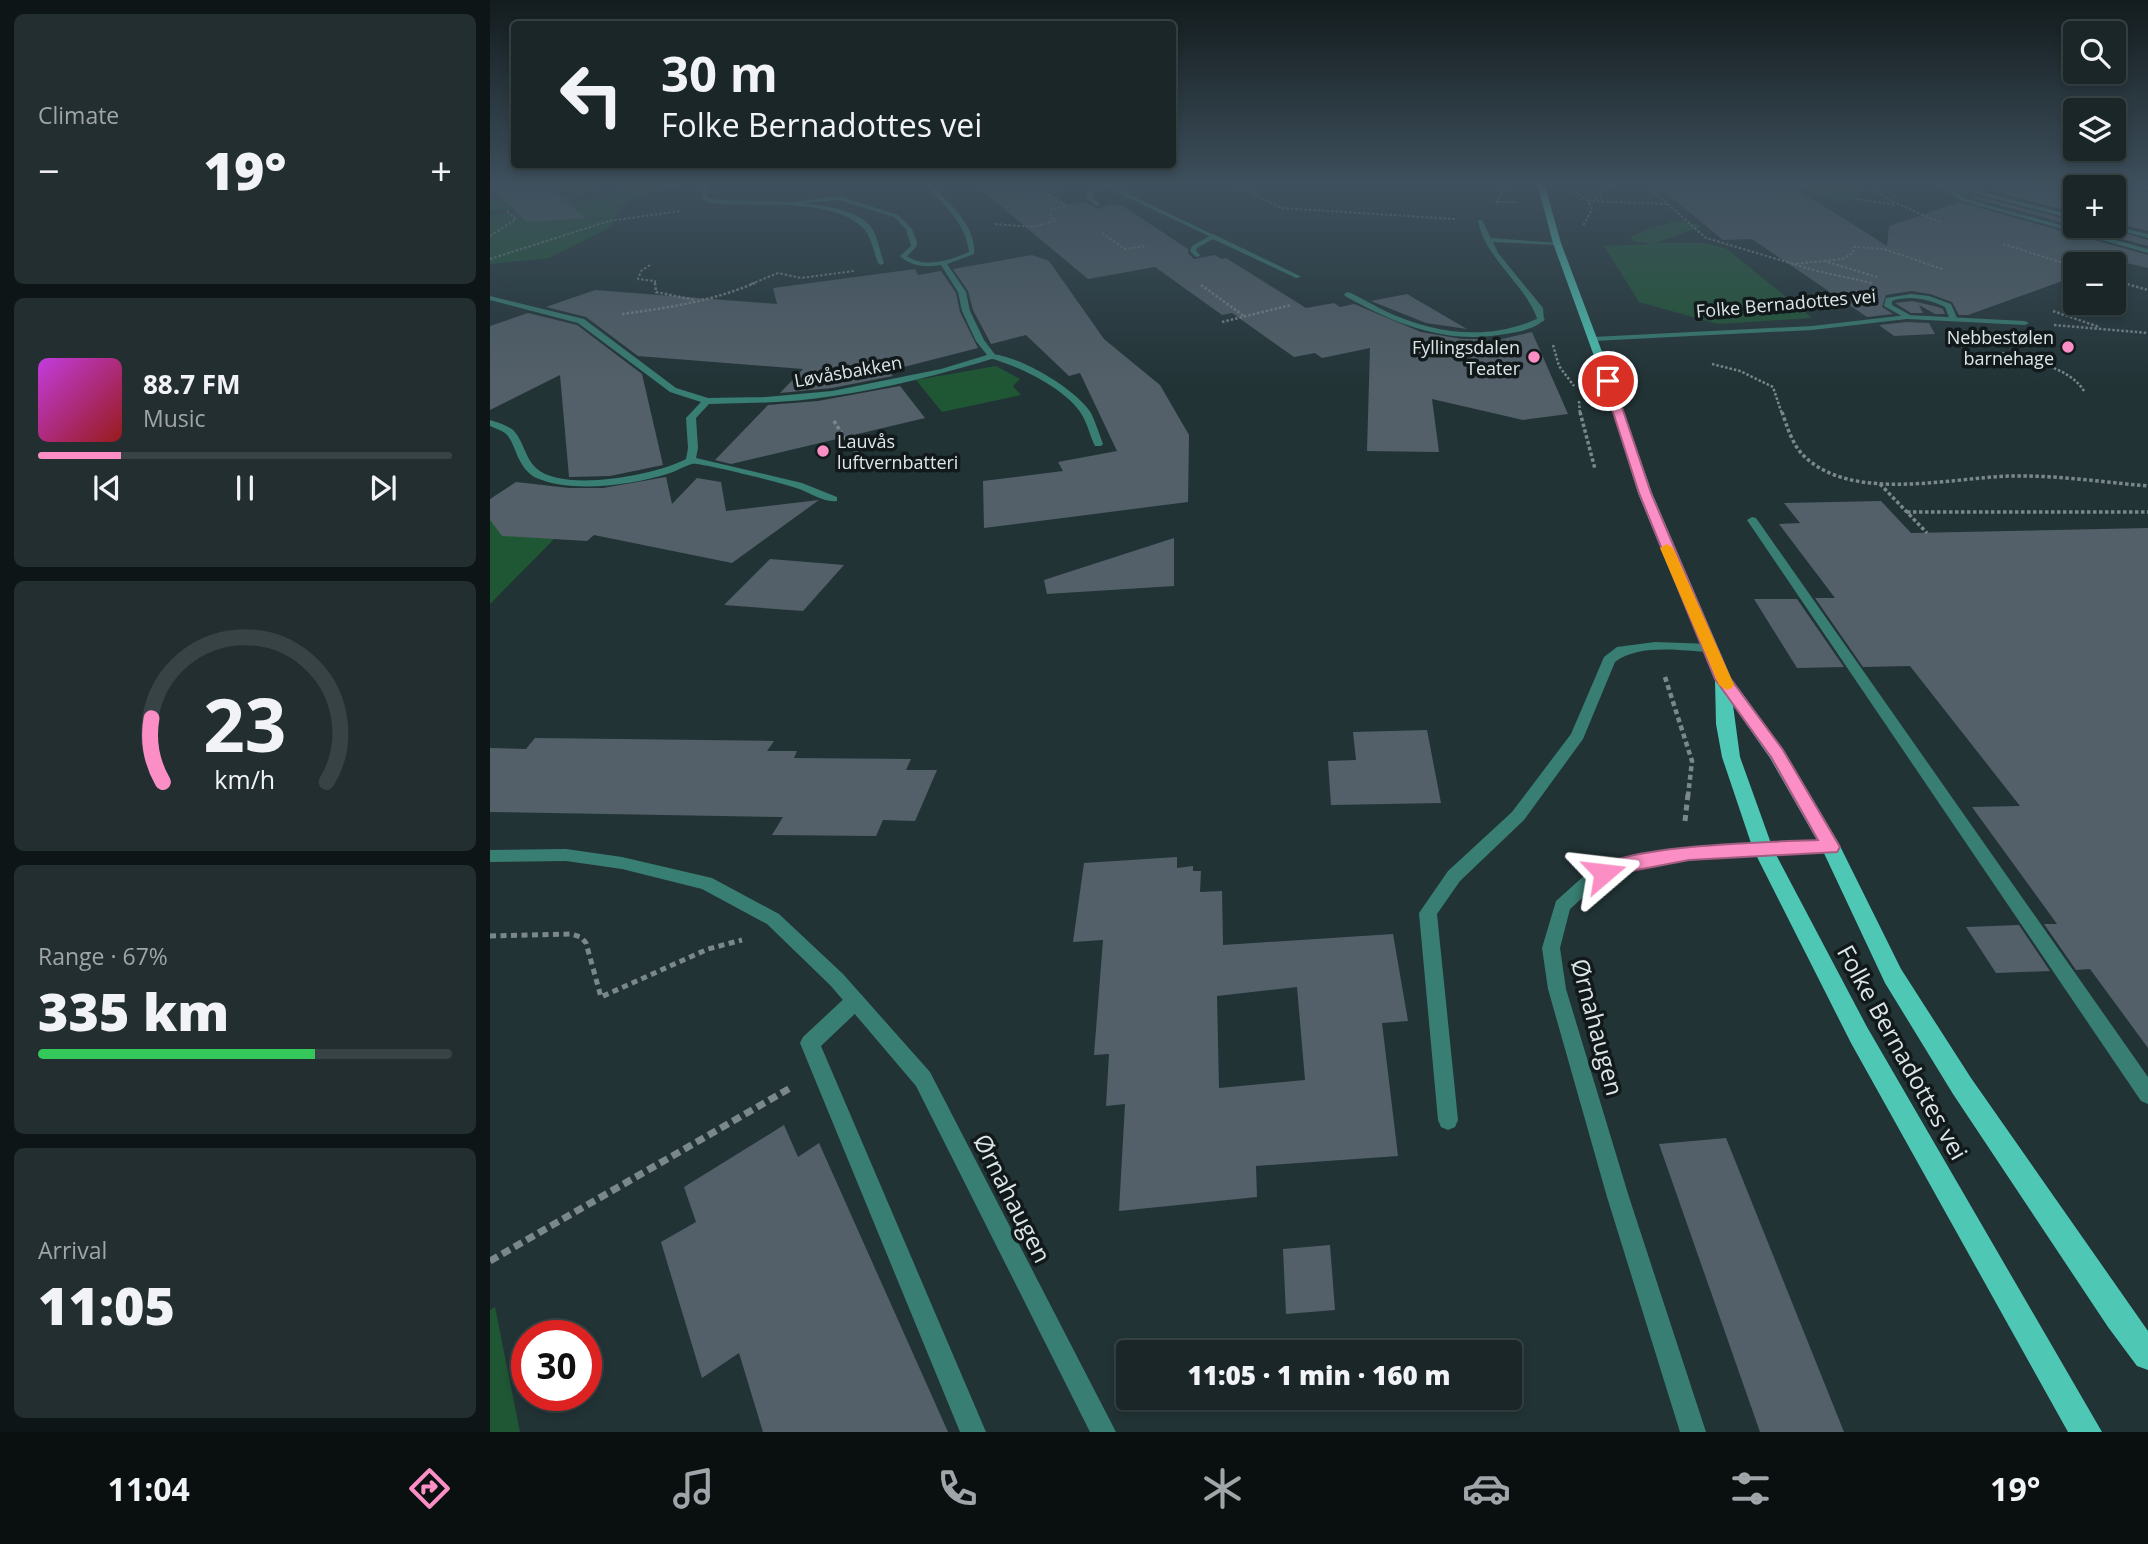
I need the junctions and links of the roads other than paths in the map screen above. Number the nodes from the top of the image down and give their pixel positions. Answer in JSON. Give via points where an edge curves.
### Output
{"nodes":[{"id":1,"x":875,"y":250,"type":"edge"},
{"id":2,"x":910,"y":250,"type":"edge"},
{"id":3,"x":972,"y":250,"type":"edge"},
{"id":4,"x":1193,"y":250,"type":"edge"},
{"id":5,"x":1242,"y":250,"type":"edge"},
{"id":6,"x":1495,"y":250,"type":"edge"},
{"id":7,"x":1560,"y":250,"type":"edge"},
{"id":8,"x":1198,"y":256,"type":"dead end"},
{"id":9,"x":881,"y":263,"type":"dead end"},
{"id":10,"x":944,"y":264,"type":"junction"},
{"id":11,"x":1298,"y":277,"type":"dead end"},
{"id":12,"x":1348,"y":294,"type":"dead end"},
{"id":13,"x":490,"y":298,"type":"edge"},
{"id":14,"x":1907,"y":317,"type":"junction"},
{"id":15,"x":1953,"y":317,"type":"junction"},
{"id":16,"x":2025,"y":323,"type":"road end"},
{"id":17,"x":1593,"y":339,"type":"junction"},
{"id":18,"x":992,"y":356,"type":"junction"},
{"id":19,"x":707,"y":401,"type":"junction"},
{"id":20,"x":490,"y":423,"type":"edge"},
{"id":21,"x":1098,"y":444,"type":"dead end"},
{"id":22,"x":691,"y":460,"type":"junction"},
{"id":23,"x":833,"y":499,"type":"dead end"},
{"id":24,"x":1752,"y":520,"type":"dead end"},
{"id":25,"x":1711,"y":648,"type":"junction"},
{"id":26,"x":1723,"y":679,"type":"junction"},
{"id":27,"x":1831,"y":847,"type":"junction"},
{"id":28,"x":1763,"y":849,"type":"junction"},
{"id":29,"x":490,"y":856,"type":"edge"},
{"id":30,"x":855,"y":1001,"type":"junction"},
{"id":31,"x":2148,"y":1094,"type":"edge"},
{"id":32,"x":1448,"y":1121,"type":"dead end"},
{"id":33,"x":2148,"y":1355,"type":"edge"},
{"id":34,"x":973,"y":1432,"type":"edge"},
{"id":35,"x":1103,"y":1432,"type":"edge"},
{"id":36,"x":1693,"y":1432,"type":"edge"},
{"id":37,"x":2086,"y":1432,"type":"edge"}],
"edges":[{"from":1,"to":9,"type":"street"},
{"from":2,"to":10,"type":"street","via":[[905,259]]},
{"from":3,"to":10,"type":"street"},
{"from":4,"to":8,"type":"street"},
{"from":5,"to":11,"type":"street"},
{"from":6,"to":12,"type":"street","via":[[1539,309],[1541,319],[1489,336],[1467,337],[1398,320]]},
{"from":7,"to":17,"type":"main road","name":"Folke Bernadottes vei"},
{"from":10,"to":18,"type":"street","via":[[962,292],[980,341]]},
{"from":13,"to":19,"type":"street","name":"Løvåsbakken","via":[[592,327],[673,390]]},
{"from":14,"to":15,"type":"street","name":"Folke Bernadottes vei"},
{"from":14,"to":15,"type":"street","via":[[1887,302],[1911,296],[1941,303]]},
{"from":14,"to":17,"type":"street","name":"Folke Bernadottes vei","via":[[1812,328]]},
{"from":15,"to":16,"type":"street","name":"Folke Bernadottes vei"},
{"from":17,"to":25,"type":"main road","name":"Folke Bernadottes vei","via":[[1645,493]]},
{"from":18,"to":19,"type":"street","name":"Løvåsbakken","via":[[832,394]]},
{"from":18,"to":21,"type":"street","via":[[1022,366],[1068,396],[1085,411]]},
{"from":19,"to":22,"type":"street","via":[[691,418]]},
{"from":20,"to":22,"type":"street","via":[[510,432],[524,461],[543,478],[583,482],[639,478]]},
{"from":22,"to":23,"type":"street","via":[[798,485]]},
{"from":24,"to":31,"type":"street"},
{"from":25,"to":26,"type":"main road","name":"Folke Bernadottes vei"},
{"from":25,"to":32,"type":"street","via":[[1655,646],[1622,650],[1609,660],[1578,736],[1518,816],[1454,876],[1428,914]]},
{"from":26,"to":27,"type":"main road","name":"Folke Bernadottes vei","via":[[1777,754]]},
{"from":26,"to":28,"type":"main road","name":"Folke Bernadottes vei","via":[[1731,757]]},
{"from":27,"to":28,"type":"street","name":"Ørnahaugen"},
{"from":27,"to":33,"type":"main road","name":"Folke Bernadottes vei","via":[[1900,987],[1962,1086]]},
{"from":28,"to":36,"type":"street","name":"Ørnahaugen","via":[[1689,853],[1617,866],[1591,880],[1562,906],[1551,948],[1557,989],[1591,1106]]},
{"from":28,"to":37,"type":"main road","name":"Folke Bernadottes vei","via":[[1859,1035]]},
{"from":29,"to":30,"type":"street","name":"Ørnahaugen","via":[[566,855],[622,863],[717,889],[773,919]]},
{"from":30,"to":34,"type":"street","via":[[810,1042]]},
{"from":30,"to":35,"type":"street","name":"Ørnahaugen","via":[[923,1079]]}]}
